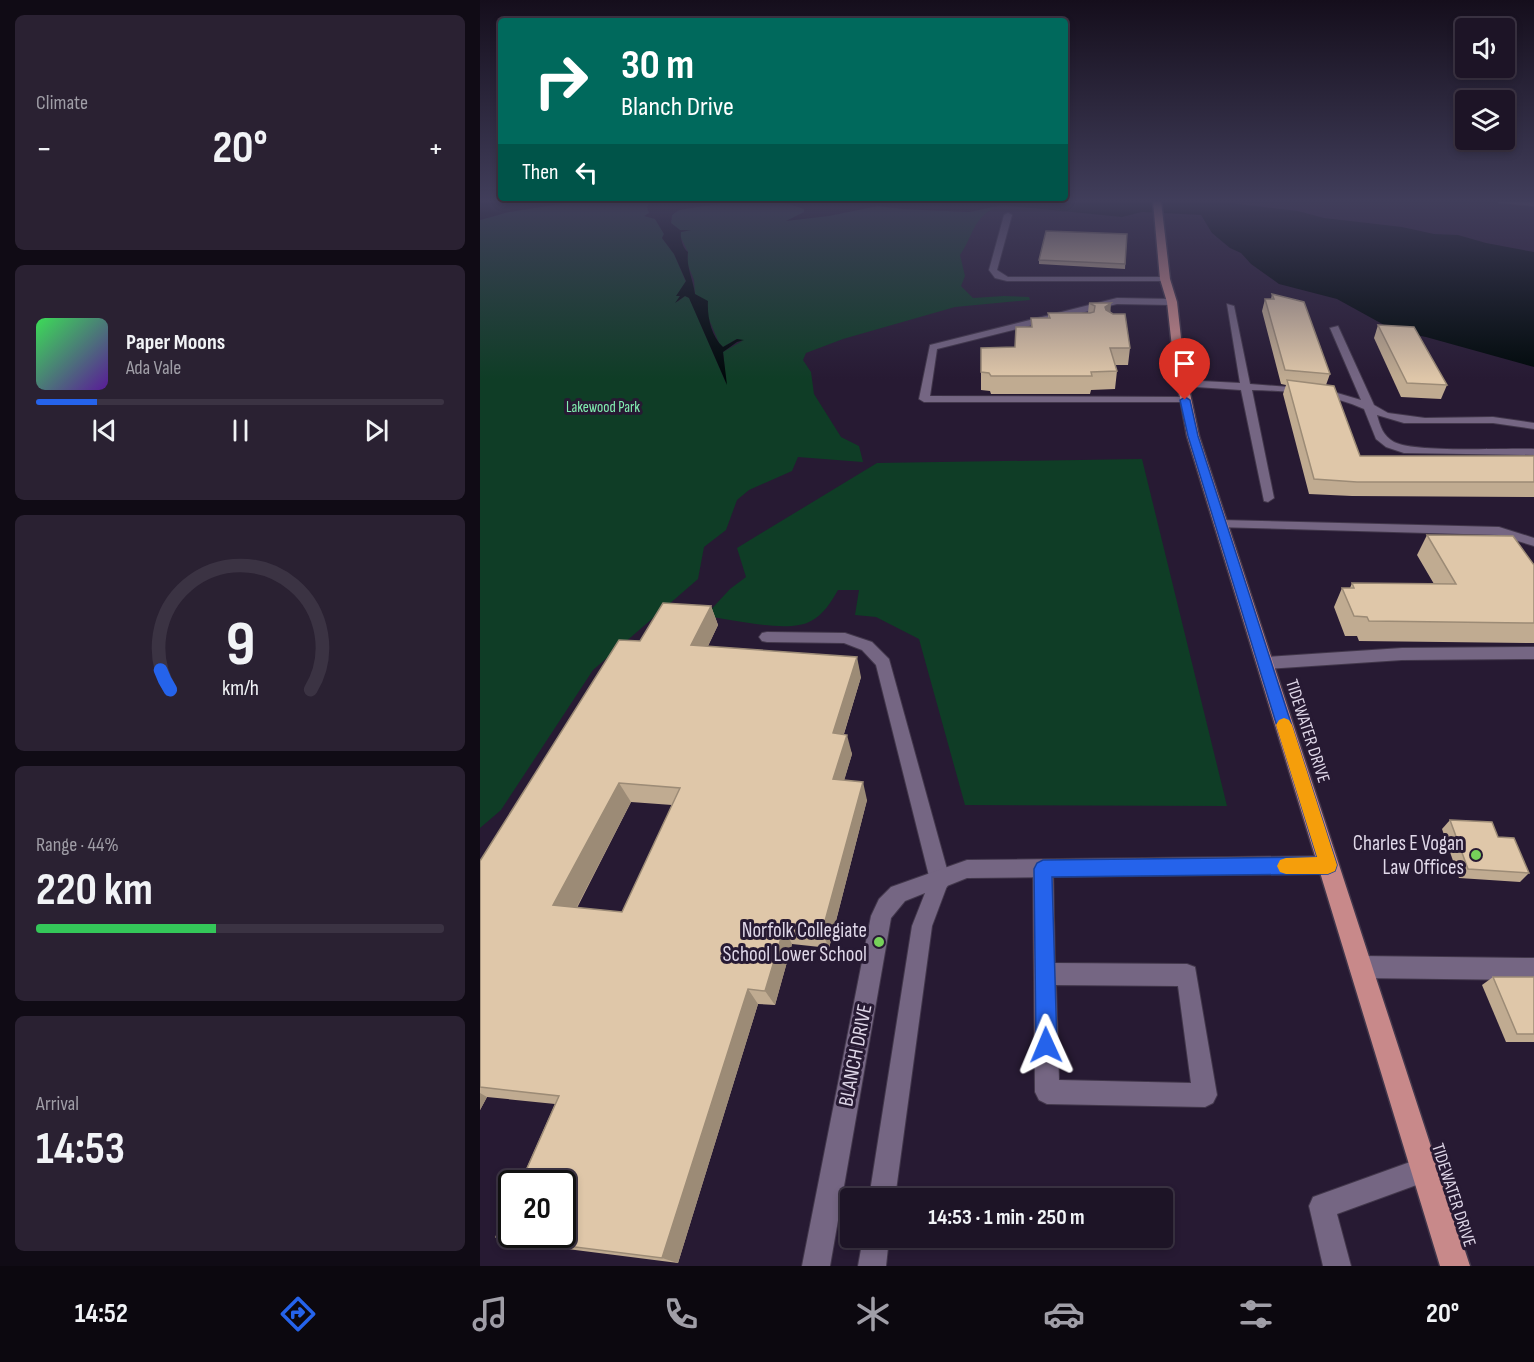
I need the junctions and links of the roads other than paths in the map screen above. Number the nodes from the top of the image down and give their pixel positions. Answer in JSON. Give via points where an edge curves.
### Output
{"nodes":[{"id":1,"x":996,"y":260,"type":"edge"},
{"id":2,"x":1163,"y":260,"type":"edge"},
{"id":3,"x":1165,"y":279,"type":"junction"},
{"id":4,"x":1117,"y":301,"type":"junction"},
{"id":5,"x":1172,"y":302,"type":"junction"},
{"id":6,"x":1230,"y":306,"type":"dead end"},
{"id":7,"x":1118,"y":312,"type":"edge"},
{"id":8,"x":1062,"y":314,"type":"junction"},
{"id":9,"x":1074,"y":322,"type":"edge"},
{"id":10,"x":1335,"y":328,"type":"dead end"},
{"id":11,"x":1246,"y":387,"type":"junction"},
{"id":12,"x":1184,"y":391,"type":"junction"},
{"id":13,"x":1370,"y":407,"type":"junction"},
{"id":14,"x":1534,"y":426,"type":"edge"},
{"id":15,"x":1534,"y":452,"type":"edge"},
{"id":16,"x":1268,"y":498,"type":"dead end"},
{"id":17,"x":1221,"y":524,"type":"junction"},
{"id":18,"x":1534,"y":542,"type":"edge"},
{"id":19,"x":767,"y":638,"type":"dead end"},
{"id":20,"x":1534,"y":653,"type":"edge"},
{"id":21,"x":1265,"y":663,"type":"junction"},
{"id":22,"x":1328,"y":865,"type":"junction"},
{"id":23,"x":1043,"y":869,"type":"junction"},
{"id":24,"x":940,"y":880,"type":"junction"},
{"id":25,"x":1360,"y":967,"type":"junction"},
{"id":26,"x":1534,"y":969,"type":"edge"},
{"id":27,"x":1045,"y":974,"type":"junction"},
{"id":28,"x":1424,"y":1170,"type":"junction"},
{"id":29,"x":883,"y":1188,"type":"edge"},
{"id":30,"x":875,"y":1248,"type":"edge"},
{"id":31,"x":816,"y":1266,"type":"edge"},
{"id":32,"x":872,"y":1266,"type":"edge"},
{"id":33,"x":1337,"y":1266,"type":"edge"},
{"id":34,"x":1455,"y":1266,"type":"edge"}],
"edges":[{"from":1,"to":3,"type":"street","via":[[993,270],[1007,279]]},
{"from":2,"to":3,"type":"highway","name":"TIDEWATER DRIVE"},
{"from":3,"to":5,"type":"highway","name":"TIDEWATER DRIVE"},
{"from":4,"to":5,"type":"street"},
{"from":4,"to":7,"type":"street"},
{"from":4,"to":8,"type":"street"},
{"from":5,"to":12,"type":"highway","name":"TIDEWATER DRIVE"},
{"from":6,"to":11,"type":"street"},
{"from":8,"to":9,"type":"street"},
{"from":8,"to":12,"type":"street","via":[[933,346],[924,399]]},
{"from":10,"to":13,"type":"street"},
{"from":11,"to":12,"type":"street"},
{"from":11,"to":13,"type":"street","via":[[1327,392]]},
{"from":11,"to":16,"type":"street"},
{"from":12,"to":17,"type":"highway","name":"TIDEWATER DRIVE","via":[[1193,436]]},
{"from":13,"to":14,"type":"street","via":[[1399,420],[1506,419]]},
{"from":13,"to":15,"type":"street","via":[[1379,437],[1402,450]]},
{"from":17,"to":18,"type":"street","via":[[1499,531]]},
{"from":17,"to":21,"type":"highway","name":"TIDEWATER DRIVE"},
{"from":19,"to":24,"type":"street","via":[[845,638],[867,646],[883,663]]},
{"from":20,"to":21,"type":"street","via":[[1402,654]]},
{"from":21,"to":22,"type":"highway","name":"TIDEWATER DRIVE"},
{"from":22,"to":23,"type":"street","name":"BLANCH DRIVE"},
{"from":22,"to":25,"type":"highway","name":"TIDEWATER DRIVE"},
{"from":23,"to":24,"type":"street","name":"BLANCH DRIVE","via":[[967,869]]},
{"from":23,"to":27,"type":"street"},
{"from":24,"to":29,"type":"street","via":[[922,926]]},
{"from":24,"to":31,"type":"street","name":"BLANCH DRIVE","via":[[897,893],[881,916]]},
{"from":25,"to":26,"type":"street"},
{"from":25,"to":28,"type":"highway","name":"TIDEWATER DRIVE"},
{"from":27,"to":27,"type":"street","via":[[1047,1092],[1205,1095],[1187,975]]},
{"from":28,"to":33,"type":"street","via":[[1322,1206]]},
{"from":28,"to":34,"type":"highway","name":"TIDEWATER DRIVE"},
{"from":30,"to":32,"type":"street"}]}
